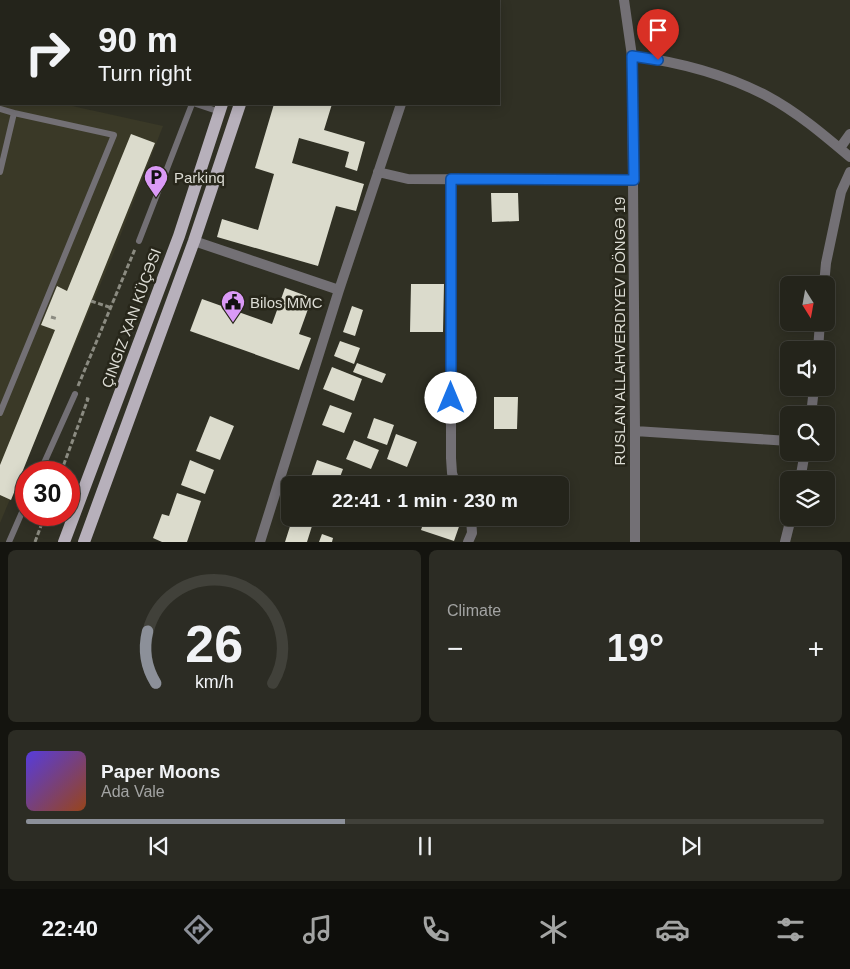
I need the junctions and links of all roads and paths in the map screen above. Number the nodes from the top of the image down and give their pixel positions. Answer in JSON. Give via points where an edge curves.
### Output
{"nodes":[{"id":1,"x":624,"y":0,"type":"edge"},
{"id":2,"x":632,"y":56,"type":"junction"},
{"id":3,"x":194,"y":105,"type":"edge"},
{"id":4,"x":201,"y":105,"type":"edge"},
{"id":5,"x":240,"y":105,"type":"edge"},
{"id":6,"x":401,"y":105,"type":"edge"},
{"id":7,"x":221,"y":108,"type":"edge"},
{"id":8,"x":0,"y":109,"type":"edge"},
{"id":9,"x":14,"y":113,"type":"junction"},
{"id":10,"x":850,"y":134,"type":"edge"},
{"id":11,"x":840,"y":148,"type":"junction"},
{"id":12,"x":850,"y":157,"type":"edge"},
{"id":13,"x":0,"y":172,"type":"edge"},
{"id":14,"x":378,"y":172,"type":"junction"},
{"id":15,"x":850,"y":172,"type":"edge"},
{"id":16,"x":451,"y":179,"type":"junction"},
{"id":17,"x":634,"y":180,"type":"junction"},
{"id":18,"x":139,"y":241,"type":"joint"},
{"id":19,"x":194,"y":241,"type":"junction"},
{"id":20,"x":825,"y":276,"type":"edge"},
{"id":21,"x":339,"y":290,"type":"junction"},
{"id":22,"x":91,"y":301,"type":"dead end"},
{"id":23,"x":112,"y":308,"type":"junction"},
{"id":24,"x":75,"y":394,"type":"junction"},
{"id":25,"x":0,"y":413,"type":"edge"},
{"id":26,"x":635,"y":431,"type":"junction"},
{"id":27,"x":780,"y":440,"type":"edge"},
{"id":28,"x":45,"y":461,"type":"edge"},
{"id":29,"x":65,"y":461,"type":"edge"},
{"id":30,"x":453,"y":476,"type":"edge"},
{"id":31,"x":16,"y":526,"type":"edge"},
{"id":32,"x":41,"y":526,"type":"edge"},
{"id":33,"x":472,"y":526,"type":"edge"},
{"id":34,"x":789,"y":526,"type":"edge"},
{"id":35,"x":9,"y":542,"type":"edge"},
{"id":36,"x":35,"y":542,"type":"edge"},
{"id":37,"x":64,"y":542,"type":"edge"},
{"id":38,"x":84,"y":542,"type":"edge"},
{"id":39,"x":260,"y":542,"type":"edge"},
{"id":40,"x":468,"y":542,"type":"edge"},
{"id":41,"x":634,"y":542,"type":"edge"},
{"id":42,"x":785,"y":542,"type":"edge"}],
"edges":[{"from":1,"to":2,"type":"street","name":"RUSLAN ALLAHVERDIYEV DÖNGƏ 19"},
{"from":2,"to":11,"type":"street","via":[[677,63],[767,96]]},
{"from":2,"to":17,"type":"street","name":"RUSLAN ALLAHVERDIYEV DÖNGƏ 19"},
{"from":3,"to":18,"type":"lane"},
{"from":4,"to":7,"type":"lane"},
{"from":5,"to":19,"type":"main road"},
{"from":6,"to":14,"type":"street"},
{"from":7,"to":37,"type":"main road","name":"ÇINGIZ XAN KÜÇƏSI","via":[[179,236]]},
{"from":8,"to":9,"type":"lane"},
{"from":9,"to":13,"type":"lane"},
{"from":9,"to":25,"type":"lane","via":[[114,135]]},
{"from":10,"to":11,"type":"street"},
{"from":11,"to":12,"type":"street"},
{"from":14,"to":16,"type":"street","via":[[408,179]]},
{"from":14,"to":21,"type":"street"},
{"from":15,"to":20,"type":"street","via":[[841,192]]},
{"from":16,"to":17,"type":"street"},
{"from":16,"to":30,"type":"street"},
{"from":17,"to":26,"type":"street","name":"RUSLAN ALLAHVERDIYEV DÖNGƏ 19"},
{"from":18,"to":23,"type":"path"},
{"from":19,"to":21,"type":"street"},
{"from":19,"to":38,"type":"main road"},
{"from":21,"to":39,"type":"street"},
{"from":22,"to":23,"type":"path"},
{"from":23,"to":24,"type":"path"},
{"from":24,"to":28,"type":"lane"},
{"from":24,"to":29,"type":"path","via":[[88,399]]},
{"from":26,"to":27,"type":"street"},
{"from":26,"to":41,"type":"street","name":"RUSLAN ALLAHVERDIYEV DÖNGƏ 19"},
{"from":31,"to":35,"type":"lane"},
{"from":32,"to":36,"type":"path"},
{"from":33,"to":40,"type":"street"},
{"from":34,"to":42,"type":"street"}]}
